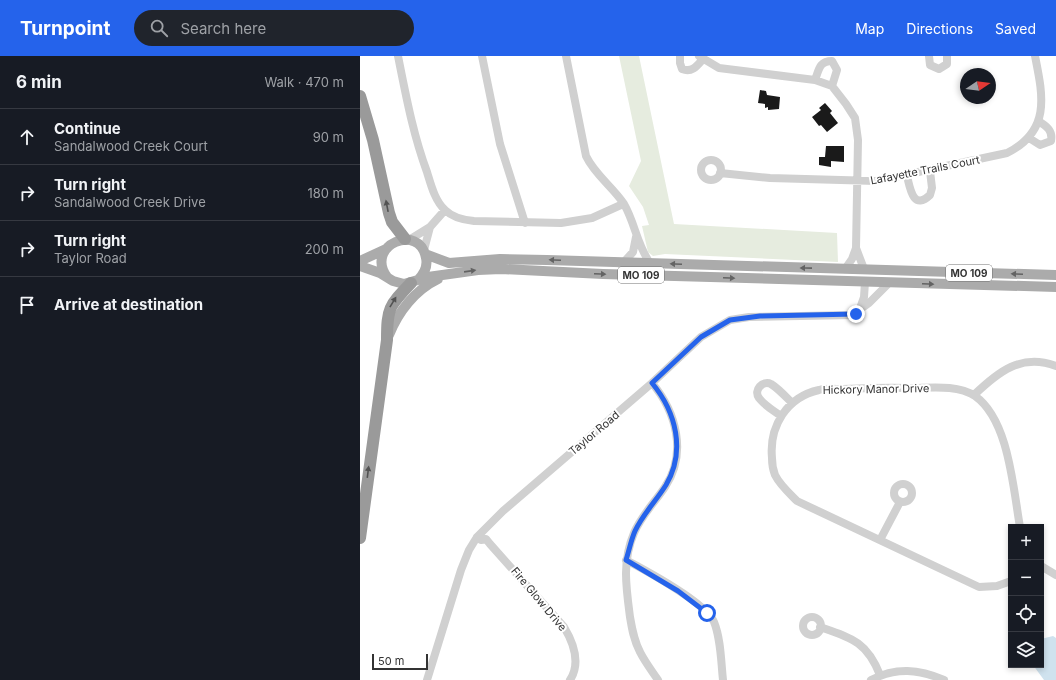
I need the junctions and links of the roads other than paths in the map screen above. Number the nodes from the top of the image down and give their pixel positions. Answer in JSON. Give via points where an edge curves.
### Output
{"nodes":[{"id":1,"x":398,"y":56,"type":"edge"},
{"id":2,"x":482,"y":56,"type":"edge"},
{"id":3,"x":566,"y":56,"type":"edge"},
{"id":4,"x":680,"y":56,"type":"edge"},
{"id":5,"x":929,"y":56,"type":"edge"},
{"id":6,"x":947,"y":56,"type":"edge"},
{"id":7,"x":1035,"y":56,"type":"edge"},
{"id":8,"x":701,"y":57,"type":"edge"},
{"id":9,"x":815,"y":80,"type":"junction"},
{"id":10,"x":832,"y":86,"type":"junction"},
{"id":11,"x":360,"y":96,"type":"edge"},
{"id":12,"x":1038,"y":121,"type":"junction"},
{"id":13,"x":1029,"y":138,"type":"junction"},
{"id":14,"x":930,"y":171,"type":"junction"},
{"id":15,"x":720,"y":173,"type":"dead end"},
{"id":16,"x":907,"y":176,"type":"junction"},
{"id":17,"x":858,"y":181,"type":"junction"},
{"id":18,"x":623,"y":204,"type":"junction"},
{"id":19,"x":445,"y":210,"type":"junction"},
{"id":20,"x":525,"y":223,"type":"junction"},
{"id":21,"x":430,"y":227,"type":"junction"},
{"id":22,"x":636,"y":237,"type":"junction"},
{"id":23,"x":407,"y":240,"type":"junction"},
{"id":24,"x":856,"y":248,"type":"junction"},
{"id":25,"x":386,"y":249,"type":"junction"},
{"id":26,"x":424,"y":252,"type":"junction"},
{"id":27,"x":360,"y":261,"type":"edge"},
{"id":28,"x":624,"y":262,"type":"junction"},
{"id":29,"x":650,"y":263,"type":"junction"},
{"id":30,"x":360,"y":266,"type":"edge"},
{"id":31,"x":845,"y":269,"type":"junction"},
{"id":32,"x":864,"y":270,"type":"junction"},
{"id":33,"x":882,"y":270,"type":"junction"},
{"id":34,"x":447,"y":275,"type":"junction"},
{"id":35,"x":1056,"y":275,"type":"edge"},
{"id":36,"x":388,"y":277,"type":"junction"},
{"id":37,"x":414,"y":282,"type":"junction"},
{"id":38,"x":865,"y":282,"type":"junction"},
{"id":39,"x":889,"y":283,"type":"junction"},
{"id":40,"x":1056,"y":287,"type":"edge"},
{"id":41,"x":859,"y":312,"type":"junction"},
{"id":42,"x":387,"y":340,"type":"junction"},
{"id":43,"x":1056,"y":366,"type":"edge"},
{"id":44,"x":652,"y":383,"type":"junction"},
{"id":45,"x":974,"y":395,"type":"junction"},
{"id":46,"x":792,"y":403,"type":"junction"},
{"id":47,"x":781,"y":416,"type":"junction"},
{"id":48,"x":900,"y":502,"type":"dead end"},
{"id":49,"x":1019,"y":524,"type":"edge"},
{"id":50,"x":360,"y":538,"type":"edge"},
{"id":51,"x":479,"y":538,"type":"junction"},
{"id":52,"x":880,"y":540,"type":"junction"},
{"id":53,"x":626,"y":560,"type":"junction"},
{"id":54,"x":1044,"y":568,"type":"edge"},
{"id":55,"x":1056,"y":575,"type":"edge"},
{"id":56,"x":1008,"y":582,"type":"edge"},
{"id":57,"x":820,"y":627,"type":"dead end"},
{"id":58,"x":880,"y":675,"type":"junction"},
{"id":59,"x":428,"y":680,"type":"edge"},
{"id":60,"x":570,"y":680,"type":"edge"},
{"id":61,"x":658,"y":680,"type":"edge"},
{"id":62,"x":723,"y":680,"type":"edge"},
{"id":63,"x":871,"y":680,"type":"edge"},
{"id":64,"x":944,"y":680,"type":"edge"}],
"edges":[{"from":1,"to":19,"type":"street","via":[[416,140],[434,194]]},
{"from":2,"to":20,"type":"street","via":[[500,144]]},
{"from":3,"to":18,"type":"street","via":[[586,156]]},
{"from":4,"to":8,"type":"street","via":[[682,69],[687,71],[693,70]]},
{"from":5,"to":6,"type":"street","via":[[930,65],[939,69],[947,64]]},
{"from":7,"to":12,"type":"street","name":"Lafayette Trails Court","via":[[1042,94]]},
{"from":8,"to":9,"type":"street","via":[[720,68]]},
{"from":9,"to":10,"type":"street"},
{"from":9,"to":10,"type":"street","via":[[821,64],[832,61],[837,70]]},
{"from":10,"to":17,"type":"street","via":[[855,118]]},
{"from":23,"to":11,"type":"highway","one_way":true,"via":[[390,218],[373,140]]},
{"from":12,"to":13,"type":"street","name":"Lafayette Trails Court"},
{"from":12,"to":13,"type":"street","via":[[1050,130],[1051,141],[1040,144]]},
{"from":13,"to":14,"type":"street","name":"Lafayette Trails Court","via":[[1017,149],[1007,153]]},
{"from":14,"to":16,"type":"street","name":"Lafayette Trails Court"},
{"from":14,"to":16,"type":"street","via":[[932,191],[922,200],[913,196]]},
{"from":15,"to":17,"type":"street","name":"Lafayette Trails Court","via":[[770,178]]},
{"from":16,"to":17,"type":"street","name":"Lafayette Trails Court"},
{"from":17,"to":24,"type":"street"},
{"from":18,"to":20,"type":"street","via":[[592,218],[552,224]]},
{"from":18,"to":22,"type":"street","via":[[634,226]]},
{"from":19,"to":20,"type":"street","via":[[465,220]]},
{"from":19,"to":21,"type":"street"},
{"from":21,"to":23,"type":"street"},
{"from":21,"to":26,"type":"street"},
{"from":22,"to":28,"type":"street","via":[[632,252]]},
{"from":22,"to":29,"type":"street"},
{"from":23,"to":25,"type":"main road","via":[[394,242]]},
{"from":23,"to":26,"type":"main road","number":"MO 109","via":[[416,242]]},
{"from":24,"to":31,"type":"street"},
{"from":24,"to":32,"type":"street"},
{"from":25,"to":27,"type":"main road"},
{"from":25,"to":36,"type":"main road","via":[[382,263]]},
{"from":28,"to":26,"type":"main road","number":"MO 109","one_way":true,"via":[[518,259],[449,264]]},
{"from":26,"to":37,"type":"main road","via":[[426,268]]},
{"from":28,"to":29,"type":"main road","number":"MO 109"},
{"from":31,"to":29,"type":"main road","number":"MO 109","one_way":true},
{"from":30,"to":36,"type":"main road","number":"MO 109"},
{"from":31,"to":32,"type":"main road","number":"MO 109"},
{"from":32,"to":33,"type":"main road","number":"MO 109"},
{"from":35,"to":33,"type":"main road","number":"MO 109","one_way":true},
{"from":33,"to":38,"type":"main road"},
{"from":34,"to":37,"type":"main road","number":"MO 109"},
{"from":34,"to":38,"type":"main road","number":"MO 109","one_way":true,"via":[[501,269]]},
{"from":34,"to":42,"type":"main road","via":[[420,289],[398,316]]},
{"from":36,"to":37,"type":"main road","number":"MO 109","via":[[397,283]]},
{"from":42,"to":37,"type":"highway","one_way":true,"via":[[387,320],[392,304]]},
{"from":38,"to":39,"type":"main road","number":"MO 109"},
{"from":38,"to":41,"type":"street"},
{"from":39,"to":40,"type":"main road","number":"MO 109","one_way":true},
{"from":39,"to":41,"type":"street"},
{"from":41,"to":44,"type":"street","name":"Taylor Road","via":[[852,315],[760,316],[730,320],[701,337]]},
{"from":50,"to":42,"type":"highway","one_way":true},
{"from":43,"to":45,"type":"street","via":[[1037,361],[1015,365],[995,375]]},
{"from":44,"to":51,"type":"street","name":"Taylor Road","via":[[503,511]]},
{"from":44,"to":53,"type":"street","via":[[669,408],[674,421],[677,439],[676,459],[668,482],[635,532]]},
{"from":45,"to":46,"type":"street","name":"Hickory Manor Drive","via":[[954,388],[883,387],[819,390]]},
{"from":45,"to":49,"type":"street","name":"Hickory Manor Drive","via":[[995,418],[1000,429]]},
{"from":46,"to":47,"type":"street","name":"Hickory Manor Drive"},
{"from":46,"to":47,"type":"street","via":[[771,384],[764,383],[759,386],[759,398]]},
{"from":47,"to":52,"type":"street","name":"Hickory Manor Drive","via":[[771,442],[772,465],[780,484],[797,501]]},
{"from":48,"to":52,"type":"street"},
{"from":51,"to":59,"type":"street","name":"Taylor Road","via":[[461,570]]},
{"from":51,"to":60,"type":"street","name":"Fire Glow Drive","via":[[486,540],[564,627],[573,642],[576,660]]},
{"from":52,"to":56,"type":"street","name":"Hickory Manor Drive","via":[[979,587],[997,586]]},
{"from":53,"to":61,"type":"street","via":[[625,586],[635,641]]},
{"from":53,"to":62,"type":"street","via":[[678,591],[713,620]]},
{"from":54,"to":55,"type":"street"},
{"from":57,"to":58,"type":"street","via":[[855,639],[870,654]]},
{"from":58,"to":63,"type":"street"},
{"from":58,"to":64,"type":"street","via":[[908,670],[920,671]]}]}
